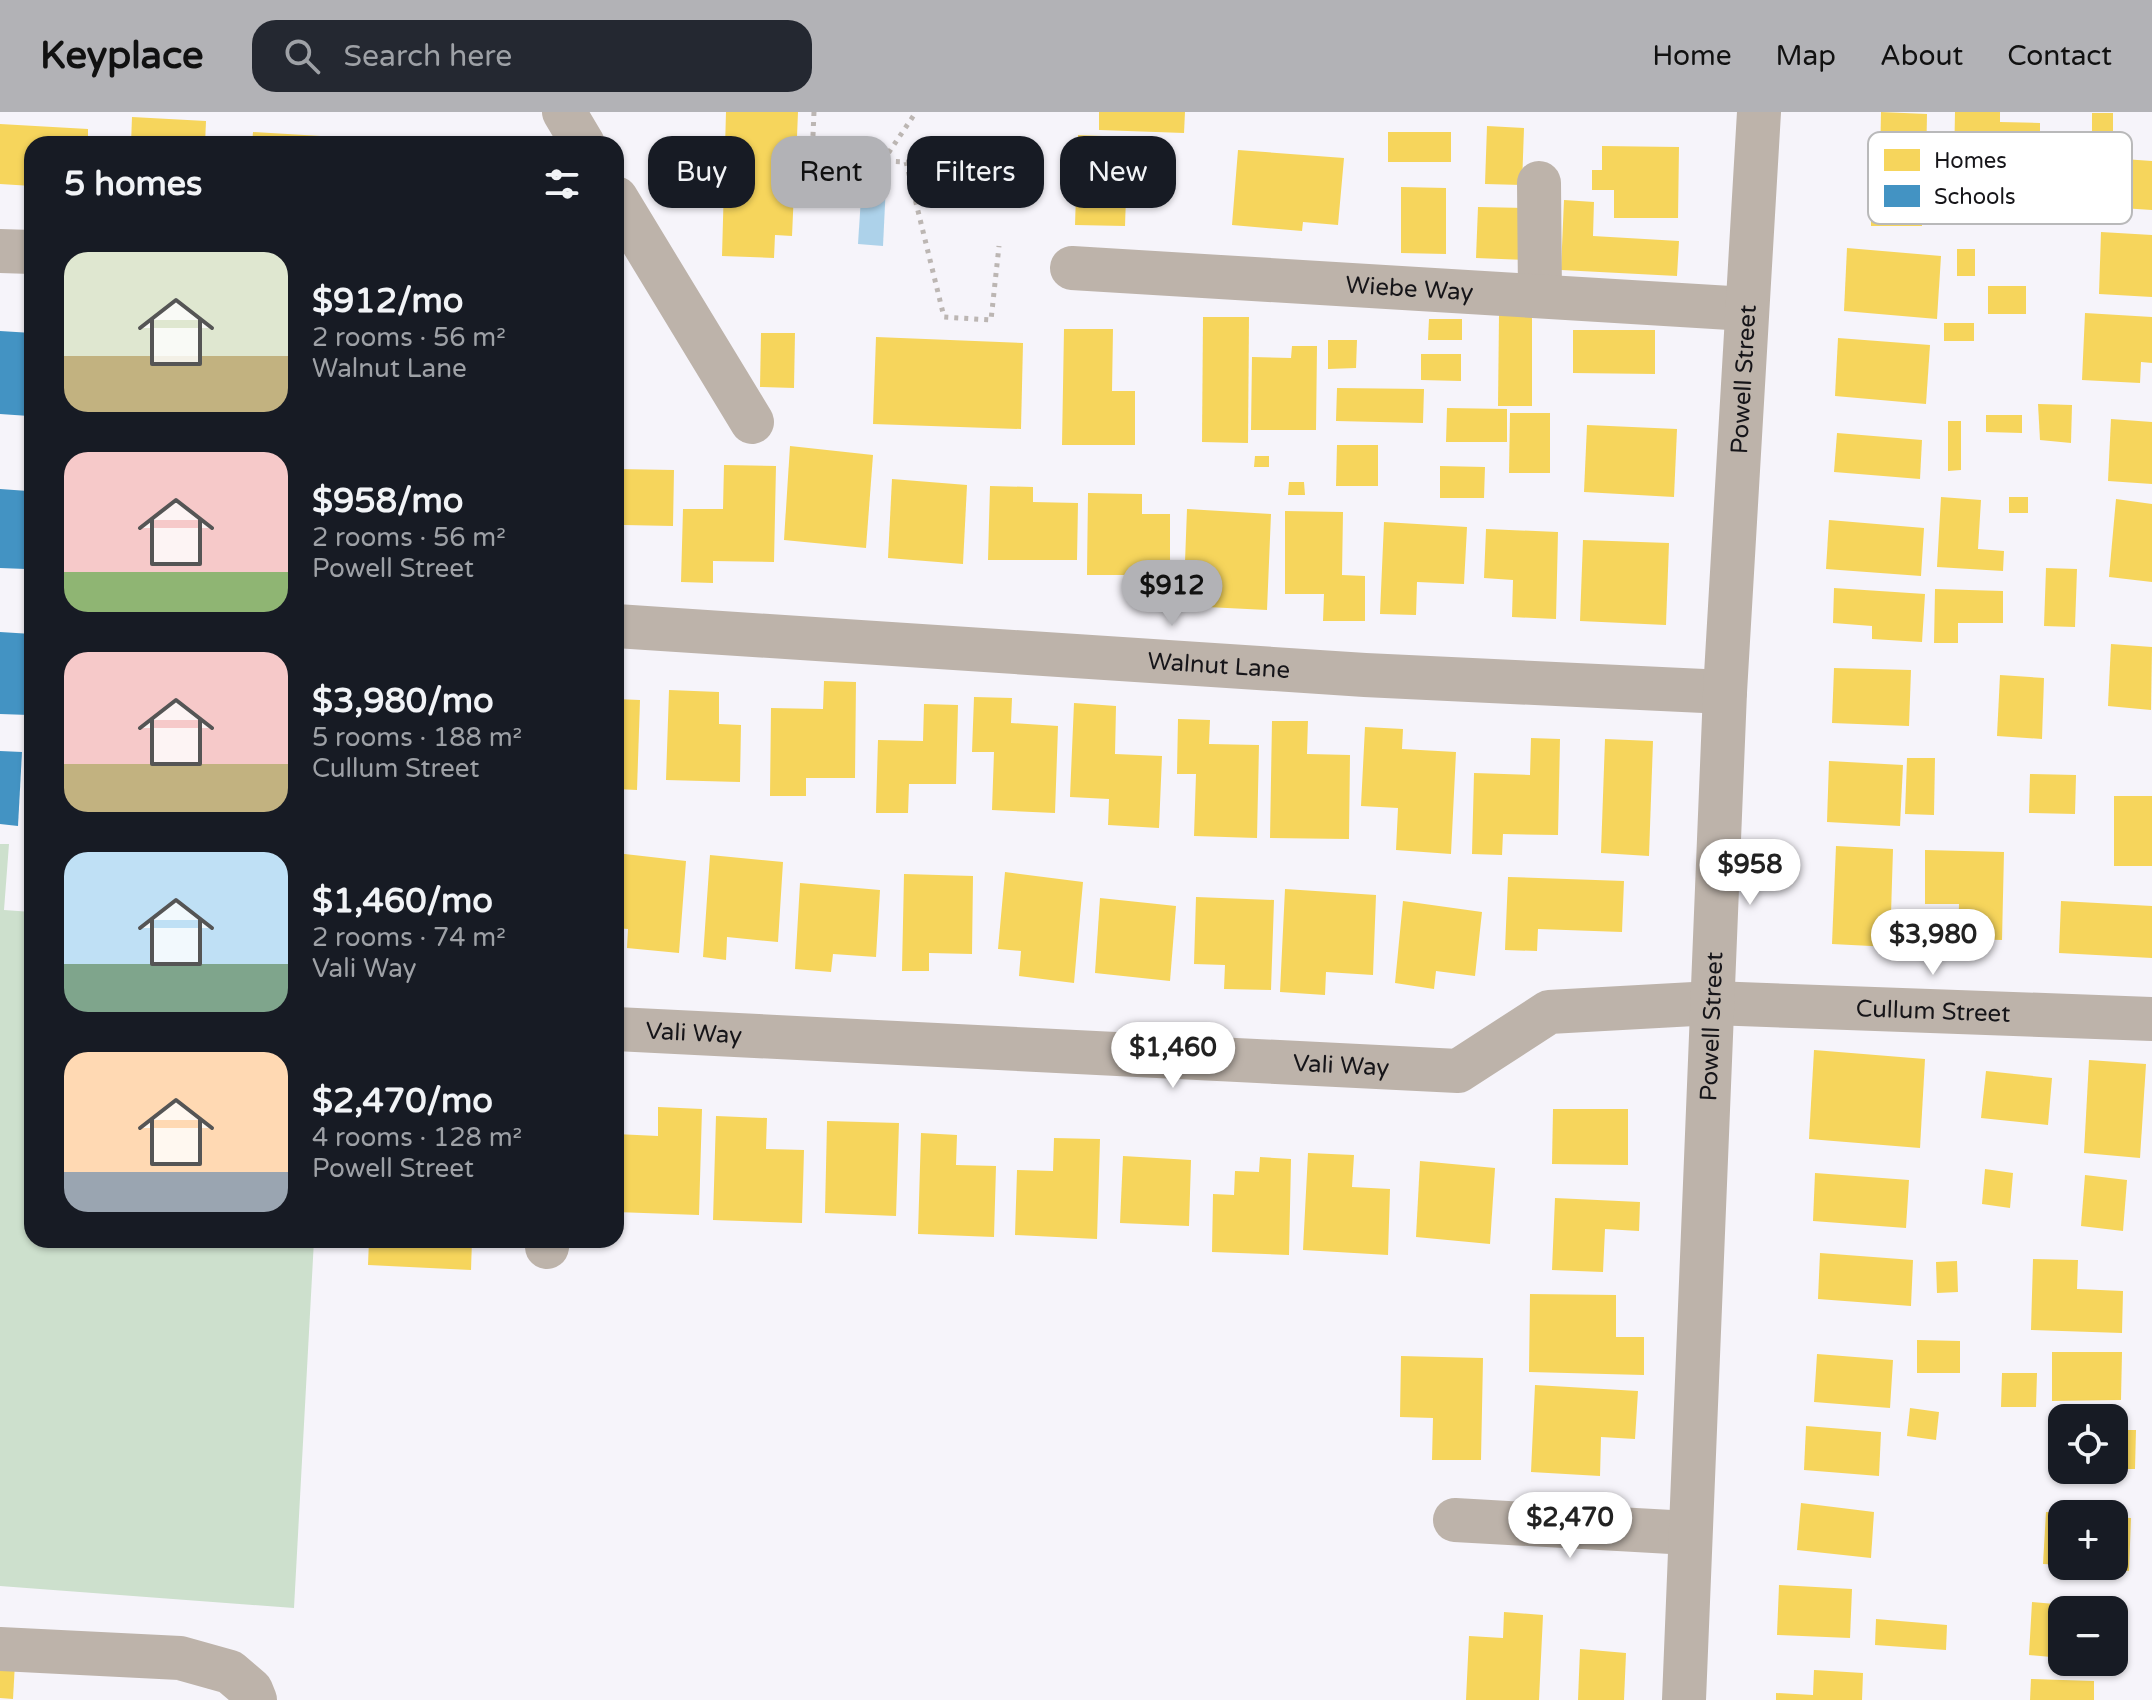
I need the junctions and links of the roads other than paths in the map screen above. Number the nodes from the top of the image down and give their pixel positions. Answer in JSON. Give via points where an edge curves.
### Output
{"nodes":[{"id":1,"x":564,"y":112,"type":"edge"},
{"id":2,"x":1759,"y":112,"type":"edge"},
{"id":3,"x":578,"y":136,"type":"edge"},
{"id":4,"x":1539,"y":183,"type":"dead end"},
{"id":5,"x":624,"y":211,"type":"edge"},
{"id":6,"x":0,"y":251,"type":"edge"},
{"id":7,"x":24,"y":252,"type":"edge"},
{"id":8,"x":1072,"y":268,"type":"dead end"},
{"id":9,"x":1540,"y":296,"type":"junction"},
{"id":10,"x":1747,"y":309,"type":"junction"},
{"id":11,"x":752,"y":422,"type":"dead end"},
{"id":12,"x":624,"y":627,"type":"edge"},
{"id":13,"x":1725,"y":692,"type":"junction"},
{"id":14,"x":1712,"y":1003,"type":"junction"},
{"id":15,"x":2152,"y":1019,"type":"edge"},
{"id":16,"x":624,"y":1029,"type":"edge"},
{"id":17,"x":1455,"y":1520,"type":"dead end"},
{"id":18,"x":1689,"y":1533,"type":"junction"},
{"id":19,"x":0,"y":1649,"type":"edge"},
{"id":20,"x":255,"y":1700,"type":"edge"},
{"id":21,"x":1684,"y":1700,"type":"edge"}],
"edges":[{"from":1,"to":3,"type":"street"},
{"from":2,"to":10,"type":"street","name":"Powell Street"},
{"from":4,"to":9,"type":"street"},
{"from":5,"to":11,"type":"street"},
{"from":6,"to":7,"type":"street"},
{"from":8,"to":9,"type":"street","name":"Wiebe Way"},
{"from":9,"to":10,"type":"street","name":"Wiebe Way"},
{"from":10,"to":13,"type":"street","name":"Powell Street"},
{"from":12,"to":13,"type":"street","name":"Walnut Lane","via":[[1365,675]]},
{"from":13,"to":14,"type":"street","name":"Powell Street"},
{"from":14,"to":15,"type":"street","name":"Cullum Street"},
{"from":14,"to":16,"type":"street","name":"Vali Way","via":[[1549,1012],[1458,1071]]},
{"from":14,"to":18,"type":"street","name":"Powell Street"},
{"from":17,"to":18,"type":"street"},
{"from":18,"to":21,"type":"street","name":"Powell Street"},
{"from":19,"to":20,"type":"street","via":[[180,1658],[230,1672]]}]}
